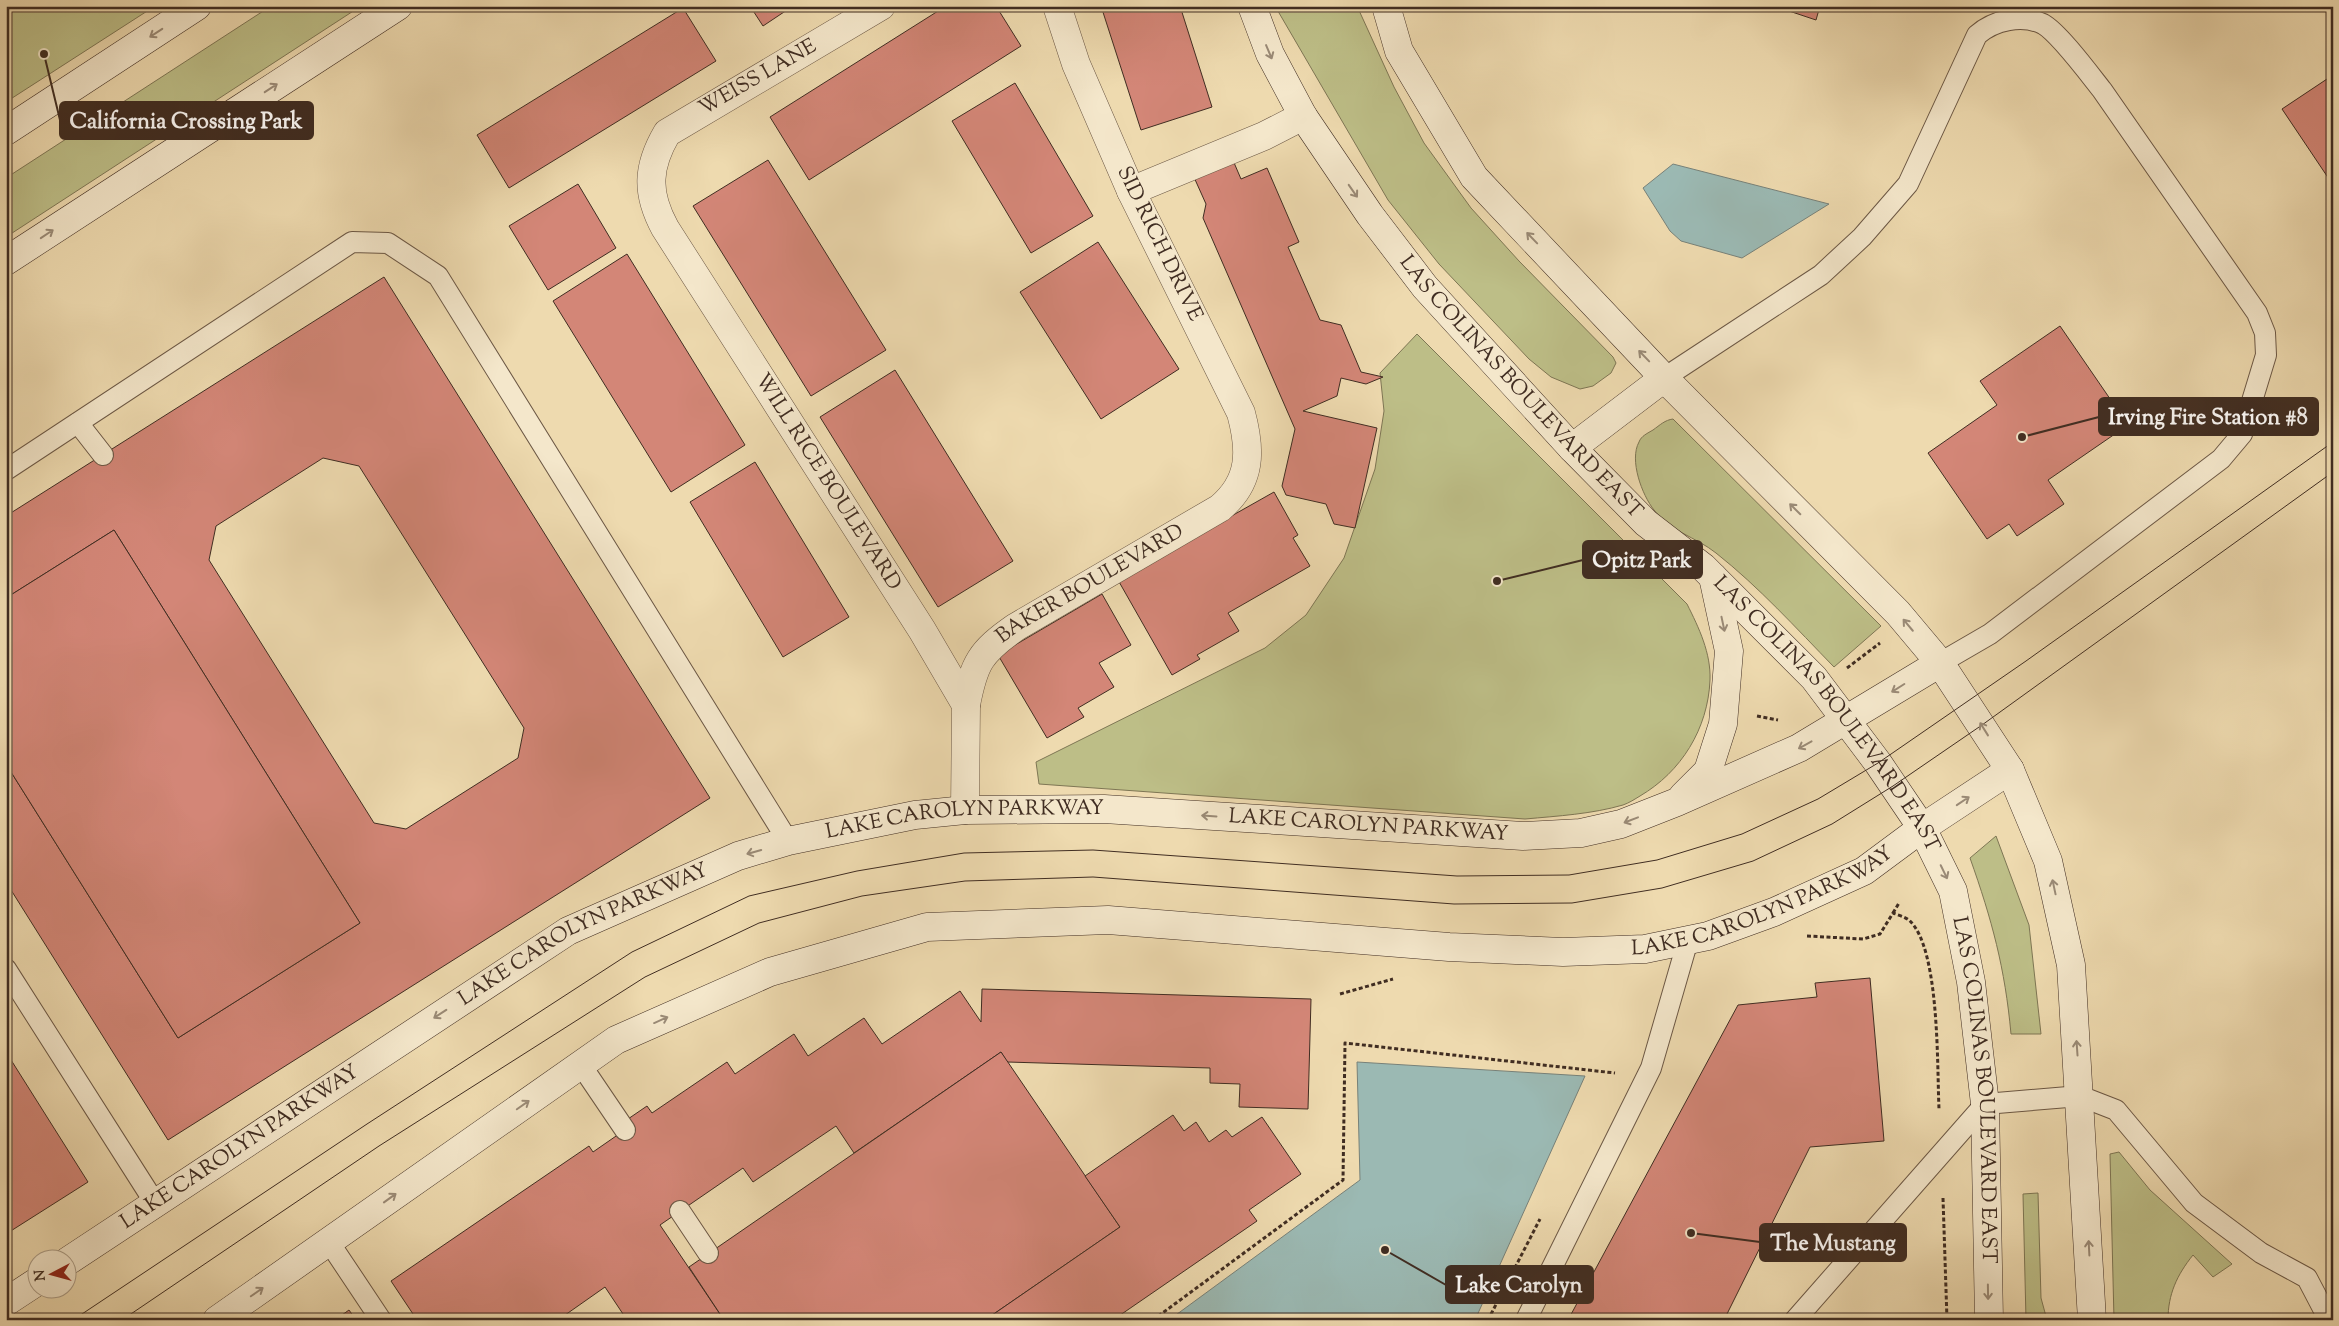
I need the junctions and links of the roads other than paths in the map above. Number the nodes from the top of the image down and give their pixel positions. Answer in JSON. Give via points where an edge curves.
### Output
{"nodes":[{"id":1,"x":197,"y":6,"type":"edge"},
{"id":2,"x":398,"y":6,"type":"edge"},
{"id":3,"x":881,"y":6,"type":"edge"},
{"id":4,"x":1056,"y":6,"type":"edge"},
{"id":5,"x":1252,"y":6,"type":"edge"},
{"id":6,"x":1386,"y":6,"type":"edge"},
{"id":7,"x":2026,"y":12,"type":"edge"},
{"id":8,"x":1303,"y":116,"type":"junction"},
{"id":9,"x":6,"y":131,"type":"edge"},
{"id":10,"x":652,"y":166,"type":"joint"},
{"id":11,"x":1132,"y":191,"type":"junction"},
{"id":12,"x":6,"y":261,"type":"edge"},
{"id":13,"x":1664,"y":378,"type":"junction"},
{"id":14,"x":78,"y":423,"type":"junction"},
{"id":15,"x":1572,"y":448,"type":"junction"},
{"id":16,"x":103,"y":455,"type":"dead end"},
{"id":17,"x":6,"y":470,"type":"edge"},
{"id":18,"x":1242,"y":483,"type":"joint"},
{"id":19,"x":1713,"y":577,"type":"junction"},
{"id":20,"x":1940,"y":663,"type":"junction"},
{"id":21,"x":966,"y":705,"type":"junction"},
{"id":22,"x":1847,"y":721,"type":"junction"},
{"id":23,"x":2010,"y":770,"type":"junction"},
{"id":24,"x":1677,"y":802,"type":"junction"},
{"id":25,"x":965,"y":810,"type":"junction"},
{"id":26,"x":1922,"y":828,"type":"junction"},
{"id":27,"x":788,"y":841,"type":"junction"},
{"id":28,"x":1688,"y":940,"type":"junction"},
{"id":29,"x":6,"y":969,"type":"edge"},
{"id":30,"x":581,"y":1065,"type":"junction"},
{"id":31,"x":2080,"y":1096,"type":"junction"},
{"id":32,"x":1985,"y":1104,"type":"junction"},
{"id":33,"x":625,"y":1130,"type":"dead end"},
{"id":34,"x":155,"y":1203,"type":"junction"},
{"id":35,"x":680,"y":1211,"type":"dead end"},
{"id":36,"x":328,"y":1242,"type":"junction"},
{"id":37,"x":708,"y":1253,"type":"dead end"},
{"id":38,"x":78,"y":1254,"type":"edge"},
{"id":39,"x":28,"y":1288,"type":"edge"},
{"id":40,"x":6,"y":1302,"type":"edge"},
{"id":41,"x":217,"y":1320,"type":"edge"},
{"id":42,"x":381,"y":1320,"type":"edge"},
{"id":43,"x":1526,"y":1320,"type":"edge"},
{"id":44,"x":1795,"y":1320,"type":"edge"},
{"id":45,"x":1989,"y":1320,"type":"edge"},
{"id":46,"x":2092,"y":1320,"type":"edge"},
{"id":47,"x":2329,"y":1320,"type":"edge"}],
"edges":[{"from":1,"to":9,"type":"street","one_way":true},
{"from":12,"to":2,"type":"street","one_way":true},
{"from":3,"to":10,"type":"street","name":"WEISS LANE","via":[[679,124],[667,133]]},
{"from":4,"to":11,"type":"street","name":"SID RICH DRIVE","via":[[1076,64]]},
{"from":5,"to":8,"type":"street","name":"LAS COLINAS BOULEVARD EAST","one_way":true,"via":[[1270,54]]},
{"from":13,"to":6,"type":"street","one_way":true,"via":[[1474,177],[1399,51]]},
{"from":7,"to":13,"type":"lane","via":[[1984,29],[1978,35],[1908,184],[1862,237],[1821,275]]},
{"from":7,"to":20,"type":"lane","via":[[2077,58],[2107,98],[2257,313],[2265,332],[2266,355],[2242,434],[2221,459],[1990,634]]},
{"from":8,"to":11,"type":"street","via":[[1264,136]]},
{"from":8,"to":15,"type":"street","name":"LAS COLINAS BOULEVARD EAST","one_way":true,"via":[[1370,215],[1425,287]]},
{"from":10,"to":21,"type":"street","name":"WILL RICE BOULEVARD","via":[[653,201],[665,228],[922,630]]},
{"from":11,"to":18,"type":"street","name":"SID RICH DRIVE","via":[[1241,413],[1247,437]]},
{"from":13,"to":15,"type":"street"},
{"from":20,"to":13,"type":"street","one_way":true,"via":[[1898,613]]},
{"from":14,"to":16,"type":"lane"},
{"from":14,"to":17,"type":"lane"},
{"from":14,"to":27,"type":"lane","via":[[352,242],[388,243],[438,276]]},
{"from":15,"to":19,"type":"street","name":"LAS COLINAS BOULEVARD EAST","via":[[1646,523]]},
{"from":18,"to":21,"type":"street","name":"BAKER BOULEVARD","via":[[1220,508],[993,643],[972,675]]},
{"from":19,"to":22,"type":"street","name":"LAS COLINAS BOULEVARD EAST","via":[[1814,678]]},
{"from":19,"to":24,"type":"street","one_way":true,"via":[[1729,651],[1723,724],[1708,771]]},
{"from":20,"to":22,"type":"street","name":"LAKE CAROLYN PARKWAY","one_way":true},
{"from":23,"to":20,"type":"street","one_way":true},
{"from":21,"to":25,"type":"street"},
{"from":22,"to":24,"type":"street","name":"LAKE CAROLYN PARKWAY","one_way":true,"via":[[1781,758]]},
{"from":22,"to":26,"type":"street","name":"LAS COLINAS BOULEVARD EAST"},
{"from":26,"to":23,"type":"street","name":"LAKE CAROLYN PARKWAY","one_way":true},
{"from":31,"to":23,"type":"street","one_way":true,"via":[[2071,965],[2048,861]]},
{"from":24,"to":25,"type":"street","name":"LAKE CAROLYN PARKWAY","one_way":true,"via":[[1621,824],[1581,833],[1523,836],[1104,809]]},
{"from":25,"to":27,"type":"street","name":"LAKE CAROLYN PARKWAY","via":[[915,815]]},
{"from":26,"to":28,"type":"street","name":"LAKE CAROLYN PARKWAY","via":[[1864,872],[1774,912]]},
{"from":26,"to":32,"type":"street","name":"LAS COLINAS BOULEVARD EAST","one_way":true,"via":[[1953,891],[1971,982]]},
{"from":27,"to":34,"type":"street","name":"LAKE CAROLYN PARKWAY","one_way":true,"via":[[738,856],[568,931]]},
{"from":30,"to":28,"type":"street","name":"LAKE CAROLYN PARKWAY","one_way":true,"via":[[616,1040],[770,972],[927,927],[1108,920],[1449,947],[1563,952],[1645,948]]},
{"from":28,"to":43,"type":"lane","via":[[1651,1068]]},
{"from":29,"to":34,"type":"lane"},
{"from":30,"to":33,"type":"lane"},
{"from":36,"to":30,"type":"street","name":"LAKE CAROLYN PARKWAY","one_way":true},
{"from":31,"to":32,"type":"lane"},
{"from":46,"to":31,"type":"street","one_way":true},
{"from":31,"to":47,"type":"lane","via":[[2116,1110],[2194,1202],[2261,1253],[2307,1278]]},
{"from":32,"to":44,"type":"lane"},
{"from":32,"to":45,"type":"street","name":"LAS COLINAS BOULEVARD EAST","one_way":true},
{"from":34,"to":38,"type":"street","name":"LAKE CAROLYN PARKWAY"},
{"from":35,"to":37,"type":"lane"},
{"from":41,"to":36,"type":"street","name":"LAKE CAROLYN PARKWAY","one_way":true},
{"from":36,"to":42,"type":"lane"},
{"from":39,"to":40,"type":"street"}]}
